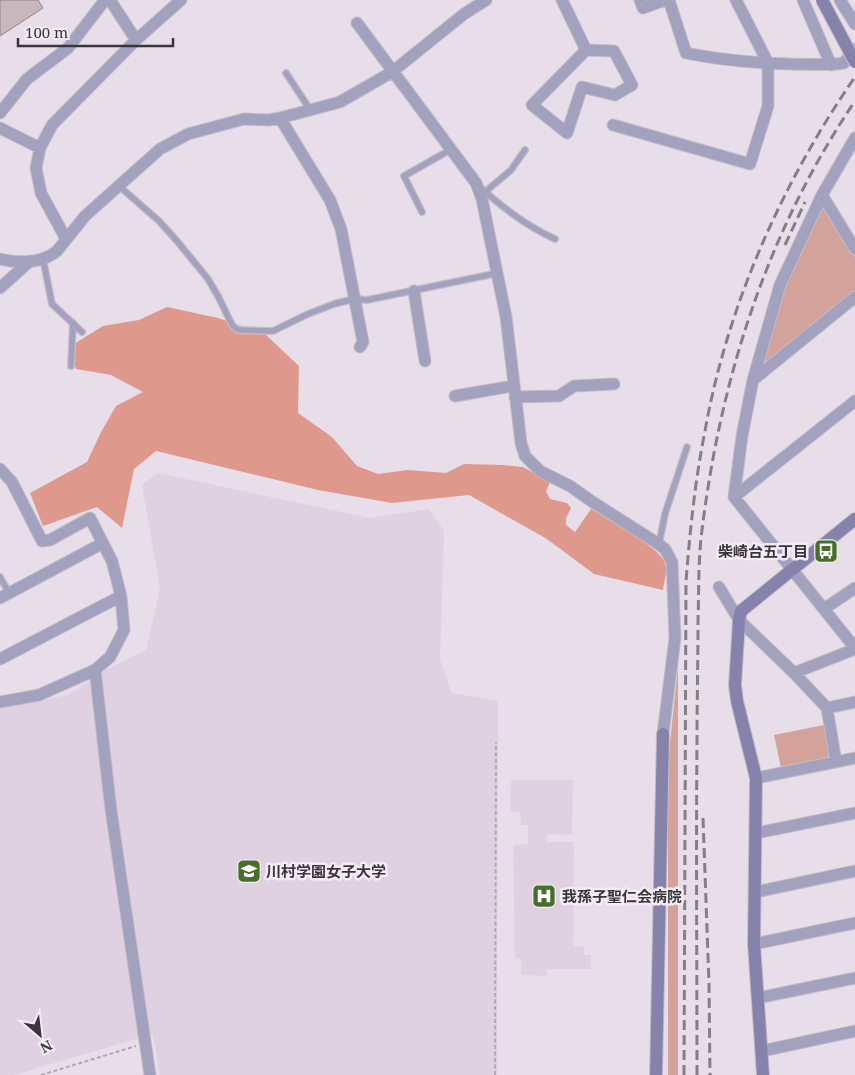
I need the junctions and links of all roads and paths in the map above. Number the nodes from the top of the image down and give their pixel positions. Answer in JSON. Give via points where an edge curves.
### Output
{"nodes":[{"id":1,"x":105,"y":0,"type":"edge"},
{"id":2,"x":110,"y":0,"type":"edge"},
{"id":3,"x":181,"y":0,"type":"edge"},
{"id":4,"x":483,"y":0,"type":"edge"},
{"id":5,"x":562,"y":0,"type":"edge"},
{"id":6,"x":640,"y":0,"type":"edge"},
{"id":7,"x":665,"y":0,"type":"edge"},
{"id":8,"x":669,"y":0,"type":"edge"},
{"id":9,"x":736,"y":0,"type":"edge"},
{"id":10,"x":804,"y":0,"type":"edge"},
{"id":11,"x":822,"y":0,"type":"edge"},
{"id":12,"x":840,"y":0,"type":"edge"},
{"id":13,"x":357,"y":23,"type":"dead end"},
{"id":14,"x":855,"y":24,"type":"edge"},
{"id":15,"x":136,"y":40,"type":"junction"},
{"id":16,"x":855,"y":49,"type":"edge"},
{"id":17,"x":586,"y":50,"type":"junction"},
{"id":18,"x":855,"y":62,"type":"edge"},
{"id":19,"x":768,"y":63,"type":"junction"},
{"id":20,"x":831,"y":65,"type":"junction"},
{"id":21,"x":392,"y":72,"type":"junction"},
{"id":22,"x":286,"y":73,"type":"dead end"},
{"id":23,"x":311,"y":111,"type":"junction"},
{"id":24,"x":0,"y":114,"type":"edge"},
{"id":25,"x":280,"y":118,"type":"junction"},
{"id":26,"x":613,"y":125,"type":"dead end"},
{"id":27,"x":0,"y":128,"type":"edge"},
{"id":28,"x":855,"y":138,"type":"edge"},
{"id":29,"x":40,"y":148,"type":"junction"},
{"id":30,"x":450,"y":150,"type":"junction"},
{"id":31,"x":525,"y":150,"type":"dead end"},
{"id":32,"x":476,"y":183,"type":"junction"},
{"id":33,"x":118,"y":186,"type":"junction"},
{"id":34,"x":485,"y":192,"type":"junction"},
{"id":35,"x":822,"y":195,"type":"junction"},
{"id":36,"x":422,"y":212,"type":"dead end"},
{"id":37,"x":556,"y":238,"type":"dead end"},
{"id":38,"x":66,"y":239,"type":"junction"},
{"id":39,"x":855,"y":249,"type":"edge"},
{"id":40,"x":0,"y":259,"type":"edge"},
{"id":41,"x":43,"y":259,"type":"junction"},
{"id":42,"x":30,"y":261,"type":"junction"},
{"id":43,"x":498,"y":273,"type":"junction"},
{"id":44,"x":0,"y":288,"type":"edge"},
{"id":45,"x":414,"y":291,"type":"junction"},
{"id":46,"x":855,"y":297,"type":"edge"},
{"id":47,"x":354,"y":300,"type":"junction"},
{"id":48,"x":73,"y":323,"type":"junction"},
{"id":49,"x":82,"y":332,"type":"dead end"},
{"id":50,"x":360,"y":347,"type":"dead end"},
{"id":51,"x":425,"y":361,"type":"dead end"},
{"id":52,"x":71,"y":366,"type":"dead end"},
{"id":53,"x":753,"y":380,"type":"junction"},
{"id":54,"x":614,"y":384,"type":"dead end"},
{"id":55,"x":514,"y":392,"type":"junction"},
{"id":56,"x":455,"y":396,"type":"dead end"},
{"id":57,"x":855,"y":401,"type":"edge"},
{"id":58,"x":687,"y":447,"type":"dead end"},
{"id":59,"x":0,"y":469,"type":"edge"},
{"id":60,"x":734,"y":497,"type":"junction"},
{"id":61,"x":855,"y":519,"type":"edge"},
{"id":62,"x":103,"y":543,"type":"junction"},
{"id":63,"x":659,"y":544,"type":"junction"},
{"id":64,"x":793,"y":570,"type":"junction"},
{"id":65,"x":0,"y":576,"type":"edge"},
{"id":66,"x":719,"y":587,"type":"dead end"},
{"id":67,"x":855,"y":588,"type":"edge"},
{"id":68,"x":4,"y":596,"type":"edge"},
{"id":69,"x":121,"y":596,"type":"junction"},
{"id":70,"x":824,"y":609,"type":"junction"},
{"id":71,"x":739,"y":620,"type":"junction"},
{"id":72,"x":855,"y":648,"type":"edge"},
{"id":73,"x":0,"y":659,"type":"edge"},
{"id":74,"x":95,"y":670,"type":"junction"},
{"id":75,"x":794,"y":673,"type":"junction"},
{"id":76,"x":0,"y":702,"type":"edge"},
{"id":77,"x":855,"y":702,"type":"edge"},
{"id":78,"x":827,"y":708,"type":"junction"},
{"id":79,"x":663,"y":734,"type":"joint"},
{"id":80,"x":496,"y":742,"type":"dead end"},
{"id":81,"x":855,"y":758,"type":"edge"},
{"id":82,"x":836,"y":762,"type":"junction"},
{"id":83,"x":756,"y":778,"type":"junction"},
{"id":84,"x":855,"y":814,"type":"edge"},
{"id":85,"x":756,"y":833,"type":"junction"},
{"id":86,"x":855,"y":871,"type":"edge"},
{"id":87,"x":755,"y":892,"type":"junction"},
{"id":88,"x":855,"y":923,"type":"edge"},
{"id":89,"x":754,"y":944,"type":"junction"},
{"id":90,"x":855,"y":978,"type":"edge"},
{"id":91,"x":758,"y":998,"type":"junction"},
{"id":92,"x":855,"y":1031,"type":"edge"},
{"id":93,"x":146,"y":1043,"type":"junction"},
{"id":94,"x":762,"y":1051,"type":"junction"},
{"id":95,"x":41,"y":1075,"type":"edge"},
{"id":96,"x":150,"y":1075,"type":"edge"},
{"id":97,"x":495,"y":1075,"type":"edge"},
{"id":98,"x":656,"y":1075,"type":"edge"},
{"id":99,"x":763,"y":1075,"type":"edge"}],
"edges":[{"from":1,"to":24,"type":"street","via":[[68,48],[27,79]]},
{"from":2,"to":15,"type":"street"},
{"from":3,"to":15,"type":"street"},
{"from":4,"to":21,"type":"street"},
{"from":5,"to":17,"type":"street"},
{"from":6,"to":7,"type":"street","via":[[643,8]]},
{"from":8,"to":19,"type":"street","via":[[686,53]]},
{"from":9,"to":19,"type":"street"},
{"from":10,"to":20,"type":"street"},
{"from":11,"to":18,"type":"street","bridge":true},
{"from":12,"to":14,"type":"street"},
{"from":13,"to":21,"type":"street"},
{"from":15,"to":29,"type":"street","via":[[52,125]]},
{"from":16,"to":20,"type":"street","via":[[844,63]]},
{"from":17,"to":17,"type":"street","via":[[614,51],[632,85],[615,95],[582,87],[567,133],[532,105]]},
{"from":19,"to":20,"type":"street"},
{"from":19,"to":26,"type":"street","via":[[768,106],[750,164]]},
{"from":21,"to":23,"type":"street","via":[[340,102]]},
{"from":21,"to":30,"type":"street"},
{"from":22,"to":23,"type":"lane"},
{"from":23,"to":25,"type":"street"},
{"from":25,"to":33,"type":"street","via":[[244,119],[188,134],[160,148]]},
{"from":25,"to":47,"type":"street","via":[[336,214]]},
{"from":27,"to":29,"type":"street"},
{"from":28,"to":35,"type":"street"},
{"from":29,"to":38,"type":"street","via":[[36,168],[41,193]]},
{"from":30,"to":32,"type":"street"},
{"from":30,"to":36,"type":"lane","via":[[404,176]]},
{"from":31,"to":34,"type":"lane","via":[[511,170]]},
{"from":32,"to":34,"type":"lane"},
{"from":32,"to":43,"type":"street"},
{"from":33,"to":38,"type":"street","via":[[85,216]]},
{"from":33,"to":47,"type":"lane","via":[[177,241],[208,279],[232,325],[238,330],[273,331],[317,310]]},
{"from":34,"to":37,"type":"lane","via":[[539,231]]},
{"from":35,"to":39,"type":"street"},
{"from":35,"to":53,"type":"street","via":[[780,285]]},
{"from":38,"to":41,"type":"street","via":[[57,251]]},
{"from":40,"to":42,"type":"street"},
{"from":41,"to":42,"type":"street"},
{"from":41,"to":48,"type":"lane","via":[[52,304]]},
{"from":42,"to":44,"type":"street"},
{"from":43,"to":45,"type":"lane"},
{"from":43,"to":55,"type":"street"},
{"from":45,"to":47,"type":"lane"},
{"from":45,"to":51,"type":"street"},
{"from":46,"to":53,"type":"street"},
{"from":47,"to":50,"type":"street","via":[[362,342]]},
{"from":48,"to":49,"type":"lane"},
{"from":48,"to":52,"type":"lane"},
{"from":53,"to":60,"type":"street"},
{"from":54,"to":55,"type":"street","via":[[574,386],[559,396]]},
{"from":55,"to":56,"type":"street"},
{"from":55,"to":63,"type":"street","via":[[521,443],[531,463]]},
{"from":57,"to":60,"type":"street"},
{"from":58,"to":63,"type":"lane","via":[[665,514]]},
{"from":59,"to":62,"type":"street","via":[[12,482],[42,541],[50,540],[90,518]]},
{"from":60,"to":64,"type":"street"},
{"from":61,"to":64,"type":"street"},
{"from":62,"to":68,"type":"street"},
{"from":62,"to":69,"type":"street","via":[[112,561]]},
{"from":63,"to":79,"type":"street","via":[[672,562],[675,638]]},
{"from":64,"to":70,"type":"street"},
{"from":64,"to":71,"type":"street","via":[[741,611]]},
{"from":65,"to":68,"type":"lane"},
{"from":66,"to":71,"type":"street"},
{"from":67,"to":70,"type":"street"},
{"from":69,"to":73,"type":"street"},
{"from":69,"to":74,"type":"street","via":[[124,630],[110,656]]},
{"from":70,"to":72,"type":"street"},
{"from":71,"to":75,"type":"street"},
{"from":71,"to":83,"type":"street","via":[[736,700]]},
{"from":72,"to":75,"type":"street"},
{"from":74,"to":76,"type":"street","via":[[39,695]]},
{"from":74,"to":93,"type":"street","via":[[111,810]]},
{"from":75,"to":78,"type":"street"},
{"from":77,"to":78,"type":"street"},
{"from":78,"to":82,"type":"street"},
{"from":79,"to":98,"type":"street"},
{"from":80,"to":97,"type":"path"},
{"from":81,"to":82,"type":"street"},
{"from":82,"to":83,"type":"street"},
{"from":83,"to":85,"type":"street"},
{"from":84,"to":85,"type":"street"},
{"from":85,"to":87,"type":"street"},
{"from":86,"to":87,"type":"street"},
{"from":87,"to":89,"type":"street"},
{"from":88,"to":89,"type":"street"},
{"from":89,"to":91,"type":"street"},
{"from":90,"to":91,"type":"street"},
{"from":91,"to":94,"type":"street"},
{"from":92,"to":94,"type":"street"},
{"from":93,"to":95,"type":"path"},
{"from":93,"to":96,"type":"street"},
{"from":94,"to":99,"type":"street"}]}
